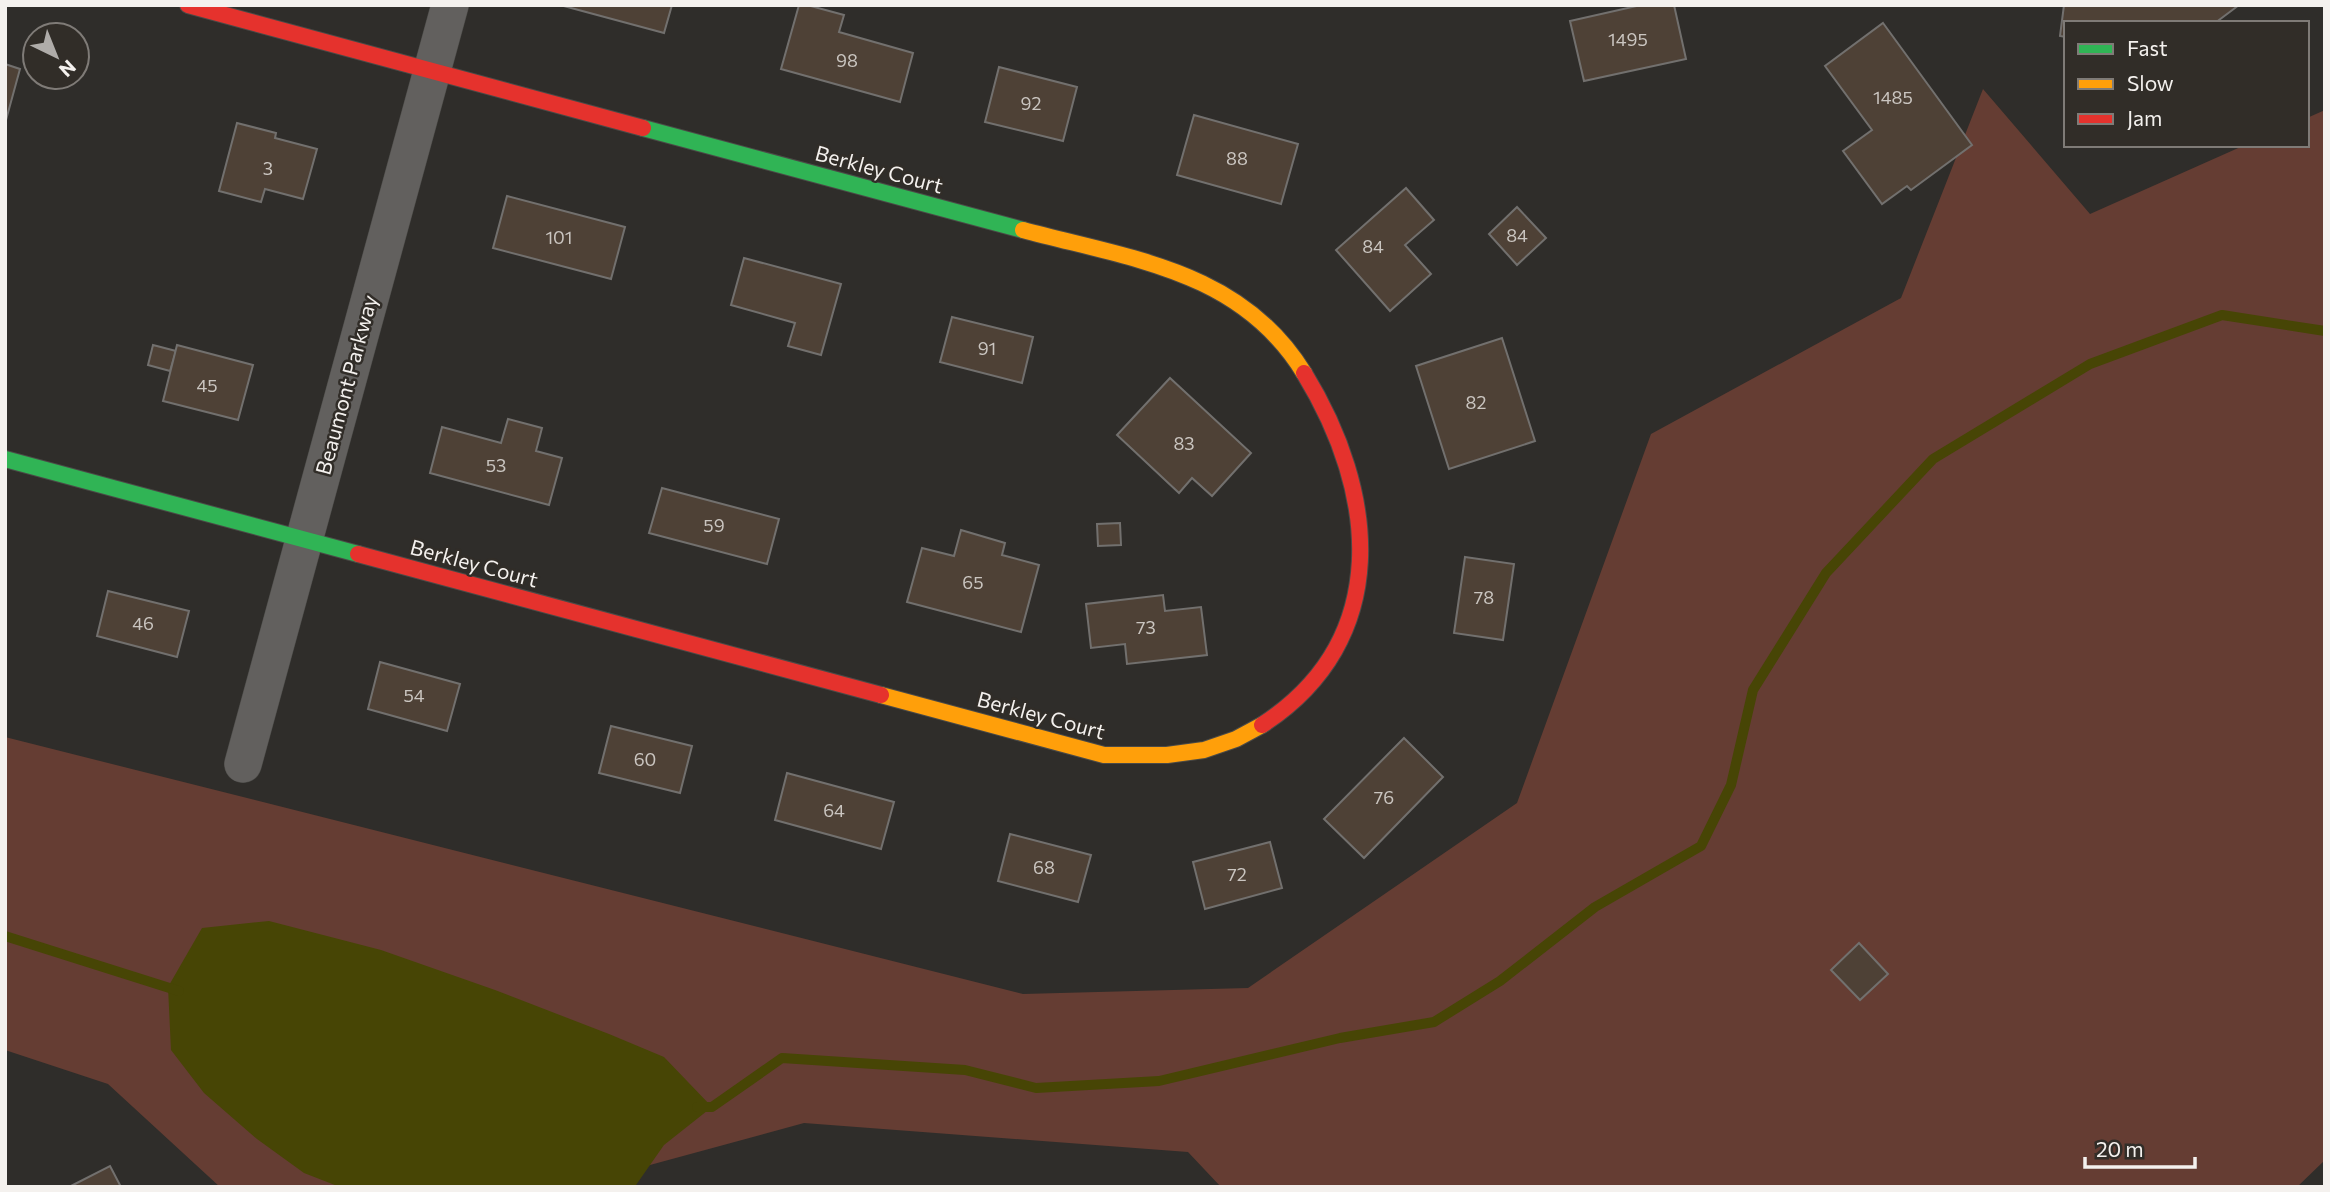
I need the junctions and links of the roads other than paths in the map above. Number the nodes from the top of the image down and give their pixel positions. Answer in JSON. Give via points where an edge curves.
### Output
{"nodes":[{"id":1,"x":188,"y":5,"type":"edge"},
{"id":2,"x":450,"y":5,"type":"edge"},
{"id":3,"x":432,"y":72,"type":"junction"},
{"id":4,"x":5,"y":459,"type":"edge"},
{"id":5,"x":304,"y":540,"type":"junction"},
{"id":6,"x":243,"y":764,"type":"dead end"}],
"edges":[{"from":1,"to":3,"type":"street","name":"Berkley Court"},
{"from":2,"to":3,"type":"street","name":"Beaumont Parkway"},
{"from":3,"to":5,"type":"street","name":"Beaumont Parkway"},
{"from":3,"to":5,"type":"street","name":"Berkley Court","via":[[1162,267],[1213,286],[1248,309],[1279,338],[1305,373],[1333,429],[1350,476],[1360,524],[1361,571],[1354,603],[1320,674],[1263,726],[1205,750],[1156,757],[1104,755]]},
{"from":4,"to":5,"type":"street","name":"Berkley Court"},
{"from":5,"to":6,"type":"street","name":"Beaumont Parkway"}]}
